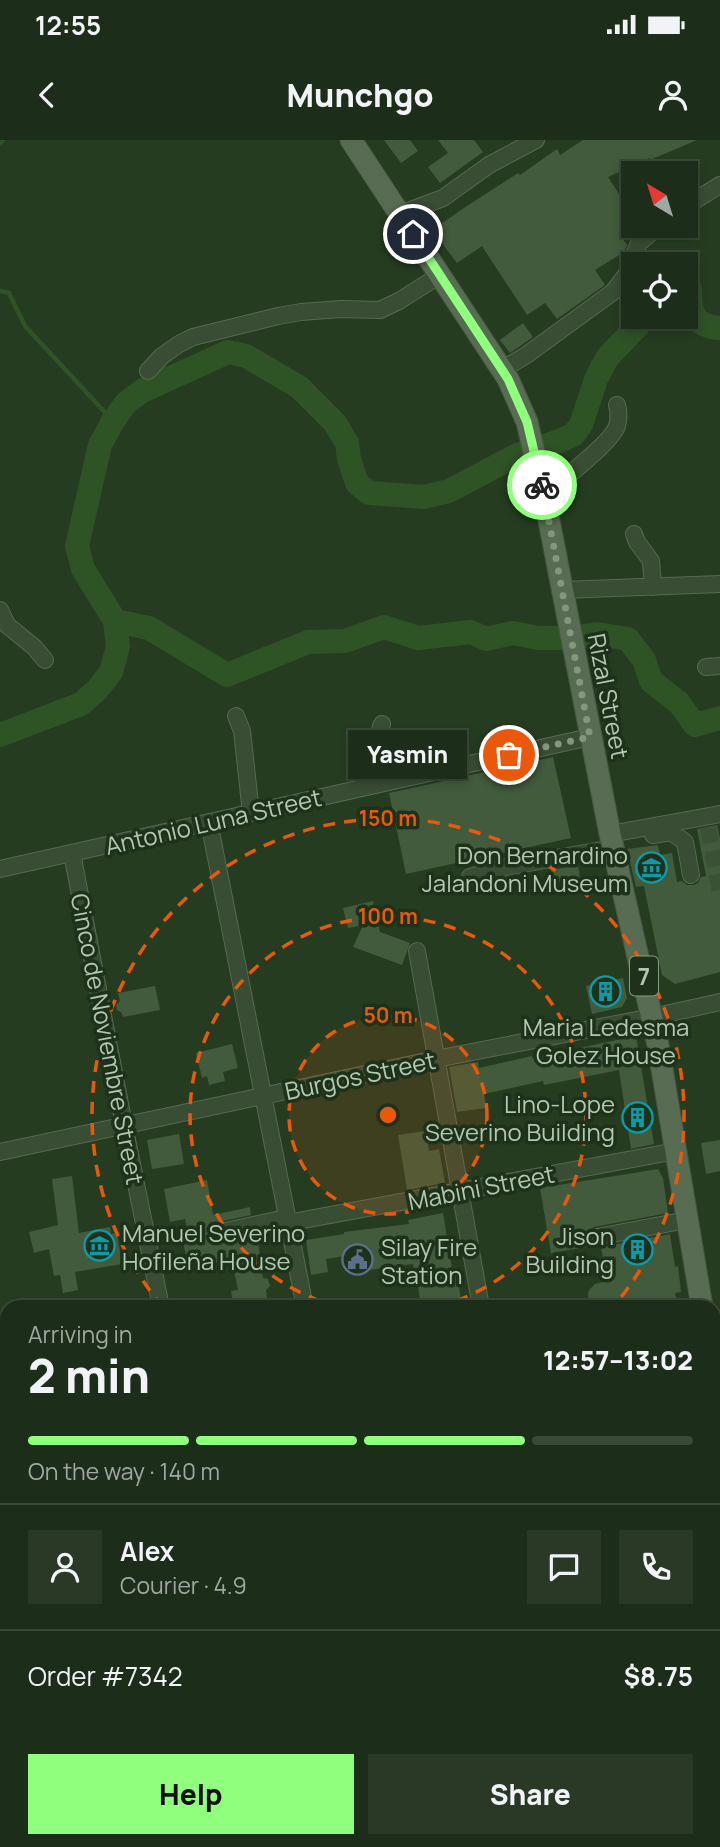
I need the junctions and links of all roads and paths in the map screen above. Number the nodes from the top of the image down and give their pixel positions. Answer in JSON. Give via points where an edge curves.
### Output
{"nodes":[{"id":1,"x":351,"y":140,"type":"edge"},
{"id":2,"x":536,"y":140,"type":"edge"},
{"id":3,"x":720,"y":186,"type":"edge"},
{"id":4,"x":698,"y":199,"type":"edge"},
{"id":5,"x":400,"y":214,"type":"junction"},
{"id":6,"x":645,"y":238,"type":"edge"},
{"id":7,"x":440,"y":275,"type":"junction"},
{"id":8,"x":501,"y":370,"type":"junction"},
{"id":9,"x":148,"y":371,"type":"dead end"},
{"id":10,"x":617,"y":405,"type":"dead end"},
{"id":11,"x":544,"y":495,"type":"junction"},
{"id":12,"x":634,"y":534,"type":"dead end"},
{"id":13,"x":720,"y":584,"type":"edge"},
{"id":14,"x":653,"y":587,"type":"junction"},
{"id":15,"x":562,"y":590,"type":"junction"},
{"id":16,"x":0,"y":610,"type":"edge"},
{"id":17,"x":45,"y":660,"type":"dead end"},
{"id":18,"x":236,"y":716,"type":"dead end"},
{"id":19,"x":383,"y":724,"type":"dead end"},
{"id":20,"x":590,"y":737,"type":"junction"},
{"id":21,"x":373,"y":786,"type":"junction"},
{"id":22,"x":251,"y":813,"type":"junction"},
{"id":23,"x":712,"y":819,"type":"edge"},
{"id":24,"x":209,"y":822,"type":"junction"},
{"id":25,"x":612,"y":841,"type":"junction"},
{"id":26,"x":72,"y":853,"type":"junction"},
{"id":27,"x":0,"y":869,"type":"edge"},
{"id":28,"x":691,"y":875,"type":"dead end"},
{"id":29,"x":470,"y":877,"type":"dead end"},
{"id":30,"x":417,"y":951,"type":"dead end"},
{"id":31,"x":720,"y":1002,"type":"edge"},
{"id":32,"x":652,"y":1017,"type":"junction"},
{"id":33,"x":436,"y":1059,"type":"junction"},
{"id":34,"x":262,"y":1096,"type":"junction"},
{"id":35,"x":124,"y":1125,"type":"junction"},
{"id":36,"x":676,"y":1151,"type":"junction"},
{"id":37,"x":0,"y":1152,"type":"edge"},
{"id":38,"x":460,"y":1191,"type":"junction"},
{"id":39,"x":287,"y":1220,"type":"junction"},
{"id":40,"x":687,"y":1220,"type":"junction"},
{"id":41,"x":226,"y":1231,"type":"dead end"},
{"id":42,"x":597,"y":1237,"type":"dead end"},
{"id":43,"x":160,"y":1300,"type":"edge"},
{"id":44,"x":304,"y":1300,"type":"edge"},
{"id":45,"x":480,"y":1300,"type":"edge"},
{"id":46,"x":701,"y":1300,"type":"edge"}],
"edges":[{"from":1,"to":5,"type":"main road","name":"Rizal Street","number":"7"},
{"from":2,"to":5,"type":"street","via":[[489,165],[443,198]]},
{"from":3,"to":4,"type":"street"},
{"from":5,"to":7,"type":"main road","name":"Rizal Street","number":"7"},
{"from":6,"to":8,"type":"street","via":[[613,292]]},
{"from":7,"to":8,"type":"main road","name":"Rizal Street","number":"7"},
{"from":7,"to":9,"type":"street","via":[[380,310],[301,312],[193,337],[162,356]]},
{"from":8,"to":11,"type":"main road","name":"Rizal Street","number":"7","via":[[527,422]]},
{"from":10,"to":11,"type":"street","via":[[617,428]]},
{"from":11,"to":15,"type":"main road","name":"Rizal Street","number":"7"},
{"from":12,"to":14,"type":"street","via":[[651,561]]},
{"from":13,"to":14,"type":"street"},
{"from":14,"to":15,"type":"street"},
{"from":15,"to":20,"type":"main road","name":"Rizal Street","number":"7"},
{"from":16,"to":17,"type":"street","via":[[7,625]]},
{"from":18,"to":22,"type":"street","via":[[242,731]]},
{"from":19,"to":21,"type":"street","via":[[377,738]]},
{"from":20,"to":21,"type":"street","name":"Antonio Luna Street"},
{"from":20,"to":25,"type":"main road","name":"Rizal Street","number":"7"},
{"from":21,"to":22,"type":"street","name":"Antonio Luna Street"},
{"from":22,"to":24,"type":"street","name":"Antonio Luna Street"},
{"from":23,"to":25,"type":"street"},
{"from":24,"to":26,"type":"street","name":"Antonio Luna Street"},
{"from":24,"to":34,"type":"street"},
{"from":25,"to":28,"type":"street","via":[[671,832],[685,842]]},
{"from":25,"to":29,"type":"street"},
{"from":25,"to":32,"type":"main road","name":"Rizal Street","number":"7"},
{"from":26,"to":27,"type":"street","name":"Antonio Luna Street"},
{"from":26,"to":35,"type":"street","name":"Cinco de Noviembre Street"},
{"from":30,"to":33,"type":"street"},
{"from":31,"to":32,"type":"street","name":"Burgos Street"},
{"from":32,"to":33,"type":"street","name":"Burgos Street"},
{"from":32,"to":36,"type":"main road","name":"Rizal Street","number":"7"},
{"from":33,"to":34,"type":"street","name":"Burgos Street"},
{"from":33,"to":38,"type":"street"},
{"from":34,"to":35,"type":"street","name":"Burgos Street"},
{"from":34,"to":39,"type":"street"},
{"from":35,"to":37,"type":"street","name":"Burgos Street"},
{"from":35,"to":43,"type":"street","name":"Cinco de Noviembre Street"},
{"from":36,"to":38,"type":"street","name":"Mabini Street"},
{"from":36,"to":40,"type":"main road","name":"Rizal Street","number":"7"},
{"from":38,"to":39,"type":"street","name":"Mabini Street"},
{"from":38,"to":45,"type":"street"},
{"from":39,"to":41,"type":"street","name":"Mabini Street"},
{"from":39,"to":44,"type":"street"},
{"from":40,"to":42,"type":"street"},
{"from":40,"to":46,"type":"main road","name":"Rizal Street","number":"7"}]}
